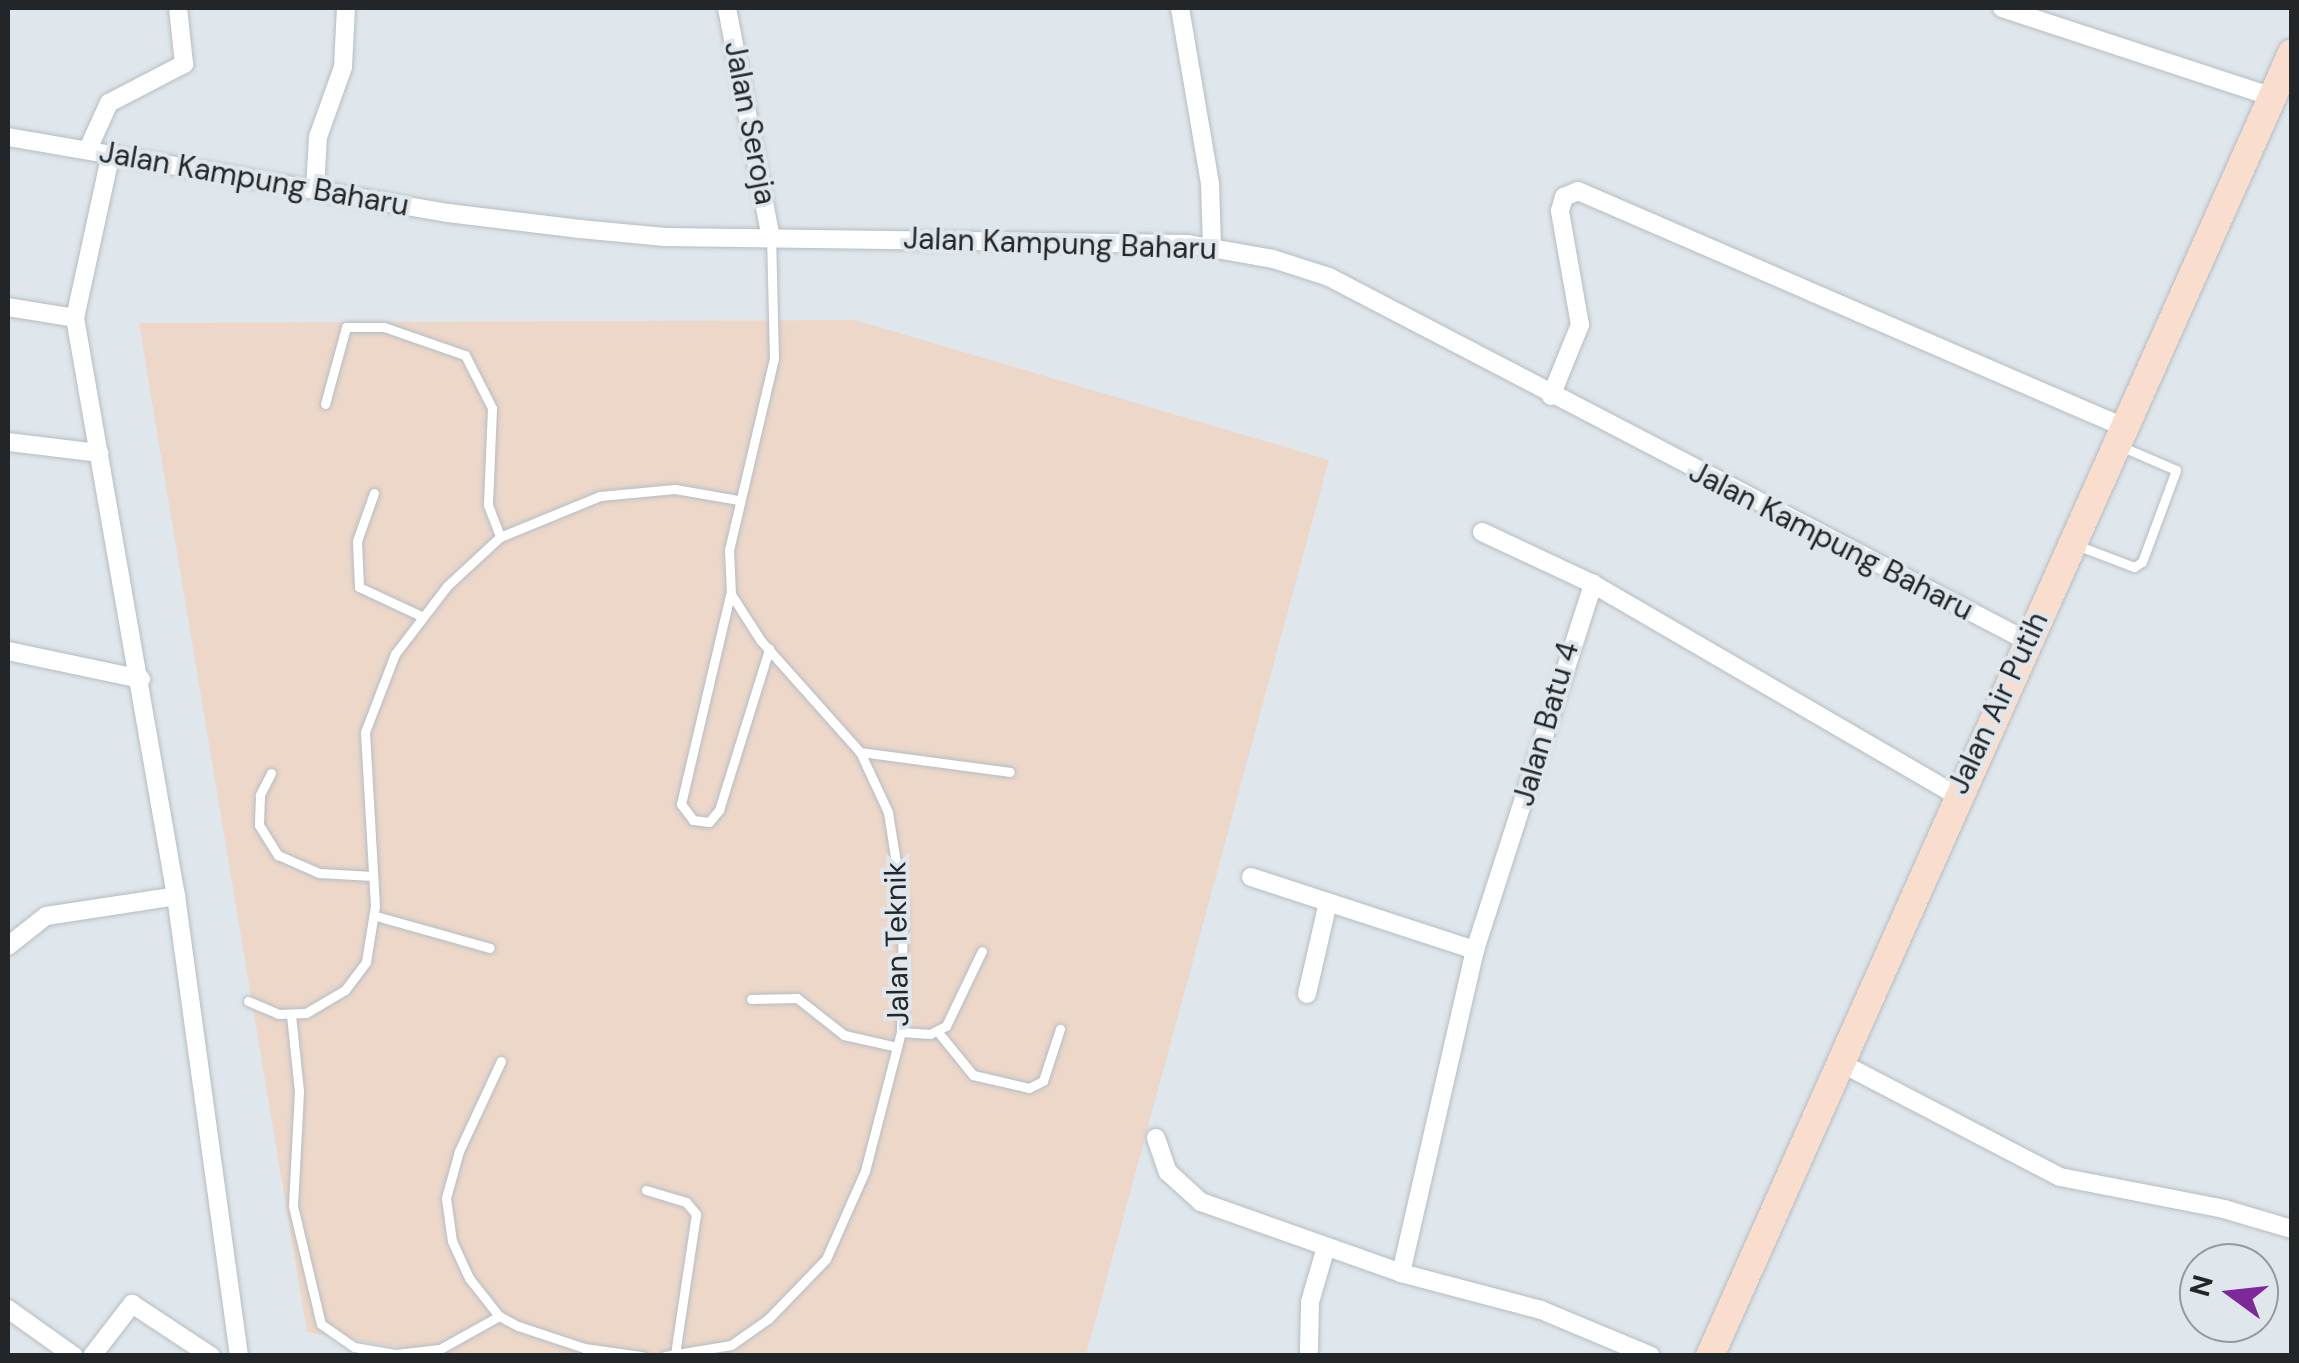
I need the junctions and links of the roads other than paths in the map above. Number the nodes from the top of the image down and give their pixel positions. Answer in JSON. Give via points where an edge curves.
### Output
{"nodes":[{"id":1,"x":178,"y":8,"type":"edge"},
{"id":2,"x":346,"y":8,"type":"edge"},
{"id":3,"x":728,"y":8,"type":"edge"},
{"id":4,"x":1180,"y":8,"type":"edge"},
{"id":5,"x":2002,"y":8,"type":"edge"},
{"id":6,"x":2292,"y":53,"type":"edge"},
{"id":7,"x":2270,"y":96,"type":"junction"},
{"id":8,"x":8,"y":137,"type":"edge"},
{"id":9,"x":88,"y":149,"type":"junction"},
{"id":10,"x":111,"y":153,"type":"junction"},
{"id":11,"x":314,"y":189,"type":"junction"},
{"id":12,"x":771,"y":239,"type":"junction"},
{"id":13,"x":1212,"y":248,"type":"junction"},
{"id":14,"x":8,"y":307,"type":"edge"},
{"id":15,"x":75,"y":318,"type":"junction"},
{"id":16,"x":1550,"y":396,"type":"junction"},
{"id":17,"x":324,"y":404,"type":"dead end"},
{"id":18,"x":2118,"y":436,"type":"junction"},
{"id":19,"x":8,"y":442,"type":"edge"},
{"id":20,"x":99,"y":454,"type":"junction"},
{"id":21,"x":374,"y":493,"type":"dead end"},
{"id":22,"x":739,"y":500,"type":"junction"},
{"id":23,"x":1482,"y":532,"type":"dead end"},
{"id":24,"x":500,"y":537,"type":"junction"},
{"id":25,"x":2072,"y":543,"type":"junction"},
{"id":26,"x":1593,"y":584,"type":"junction"},
{"id":27,"x":730,"y":594,"type":"junction"},
{"id":28,"x":420,"y":614,"type":"junction"},
{"id":29,"x":2027,"y":641,"type":"junction"},
{"id":30,"x":769,"y":649,"type":"junction"},
{"id":31,"x":8,"y":651,"type":"edge"},
{"id":32,"x":141,"y":679,"type":"junction"},
{"id":33,"x":860,"y":752,"type":"junction"},
{"id":34,"x":271,"y":772,"type":"dead end"},
{"id":35,"x":1010,"y":772,"type":"dead end"},
{"id":36,"x":1956,"y":794,"type":"junction"},
{"id":37,"x":373,"y":876,"type":"junction"},
{"id":38,"x":1252,"y":877,"type":"dead end"},
{"id":39,"x":176,"y":896,"type":"junction"},
{"id":40,"x":1328,"y":902,"type":"junction"},
{"id":41,"x":376,"y":916,"type":"junction"},
{"id":42,"x":8,"y":946,"type":"edge"},
{"id":43,"x":490,"y":948,"type":"dead end"},
{"id":44,"x":1475,"y":950,"type":"junction"},
{"id":45,"x":982,"y":951,"type":"dead end"},
{"id":46,"x":1307,"y":994,"type":"dead end"},
{"id":47,"x":751,"y":999,"type":"dead end"},
{"id":48,"x":248,"y":1002,"type":"dead end"},
{"id":49,"x":292,"y":1015,"type":"junction"},
{"id":50,"x":1060,"y":1029,"type":"dead end"},
{"id":51,"x":901,"y":1032,"type":"junction"},
{"id":52,"x":938,"y":1032,"type":"junction"},
{"id":53,"x":898,"y":1047,"type":"junction"},
{"id":54,"x":1837,"y":1060,"type":"junction"},
{"id":55,"x":501,"y":1062,"type":"dead end"},
{"id":56,"x":1156,"y":1138,"type":"dead end"},
{"id":57,"x":646,"y":1190,"type":"dead end"},
{"id":58,"x":2292,"y":1229,"type":"edge"},
{"id":59,"x":1326,"y":1247,"type":"junction"},
{"id":60,"x":1401,"y":1273,"type":"junction"},
{"id":61,"x":8,"y":1309,"type":"edge"},
{"id":62,"x":499,"y":1316,"type":"junction"},
{"id":63,"x":1309,"y":1350,"type":"dead end"},
{"id":64,"x":675,"y":1355,"type":"edge"},
{"id":65,"x":74,"y":1356,"type":"edge"},
{"id":66,"x":92,"y":1356,"type":"edge"},
{"id":67,"x":211,"y":1356,"type":"edge"},
{"id":68,"x":239,"y":1356,"type":"edge"},
{"id":69,"x":642,"y":1356,"type":"edge"},
{"id":70,"x":665,"y":1356,"type":"edge"},
{"id":71,"x":1651,"y":1356,"type":"edge"},
{"id":72,"x":1710,"y":1356,"type":"edge"}],
"edges":[{"from":1,"to":9,"type":"street","via":[[184,64],[109,103]]},
{"from":2,"to":11,"type":"street","via":[[343,66],[318,137]]},
{"from":3,"to":12,"type":"street","name":"Jalan Seroja"},
{"from":4,"to":13,"type":"street","via":[[1210,183]]},
{"from":5,"to":7,"type":"street"},
{"from":6,"to":7,"type":"main road","name":"Jalan Air Putih"},
{"from":7,"to":18,"type":"main road","name":"Jalan Air Putih"},
{"from":8,"to":9,"type":"street","name":"Jalan Kampung Baharu"},
{"from":9,"to":10,"type":"street","name":"Jalan Kampung Baharu"},
{"from":10,"to":11,"type":"street","name":"Jalan Kampung Baharu"},
{"from":10,"to":15,"type":"street"},
{"from":11,"to":12,"type":"street","name":"Jalan Kampung Baharu","via":[[580,230]]},
{"from":12,"to":13,"type":"street","name":"Jalan Kampung Baharu"},
{"from":12,"to":22,"type":"lane","via":[[774,358]]},
{"from":13,"to":16,"type":"street","name":"Jalan Kampung Baharu","via":[[1329,277]]},
{"from":14,"to":15,"type":"street"},
{"from":15,"to":20,"type":"street"},
{"from":16,"to":18,"type":"street","via":[[1580,325],[1560,210],[1564,197],[1578,191]]},
{"from":16,"to":29,"type":"street","name":"Jalan Kampung Baharu"},
{"from":17,"to":24,"type":"lane","via":[[346,327],[384,328],[465,355],[492,408],[488,505]]},
{"from":18,"to":25,"type":"main road","name":"Jalan Air Putih"},
{"from":18,"to":25,"type":"lane","via":[[2176,470],[2142,562],[2131,566]]},
{"from":19,"to":20,"type":"street"},
{"from":20,"to":32,"type":"street"},
{"from":21,"to":28,"type":"lane","via":[[356,541],[359,588]]},
{"from":22,"to":24,"type":"lane","via":[[675,489],[600,496]]},
{"from":22,"to":27,"type":"lane","via":[[729,550]]},
{"from":23,"to":26,"type":"street"},
{"from":24,"to":28,"type":"lane"},
{"from":25,"to":29,"type":"main road","name":"Jalan Air Putih"},
{"from":26,"to":36,"type":"street"},
{"from":26,"to":44,"type":"street","name":"Jalan Batu 4","via":[[1570,638]]},
{"from":27,"to":30,"type":"lane","name":"Jalan Teknik"},
{"from":27,"to":30,"type":"lane","via":[[681,804],[693,820],[709,822],[719,810]]},
{"from":28,"to":37,"type":"lane","via":[[385,673],[365,732]]},
{"from":29,"to":36,"type":"main road","name":"Jalan Air Putih"},
{"from":30,"to":33,"type":"lane","name":"Jalan Teknik"},
{"from":31,"to":32,"type":"street"},
{"from":32,"to":39,"type":"street"},
{"from":33,"to":35,"type":"lane"},
{"from":33,"to":51,"type":"lane","name":"Jalan Teknik","via":[[895,841],[903,908]]},
{"from":34,"to":37,"type":"lane","via":[[258,825],[278,855],[319,873]]},
{"from":36,"to":54,"type":"main road","name":"Jalan Air Putih"},
{"from":37,"to":41,"type":"lane"},
{"from":38,"to":40,"type":"street"},
{"from":39,"to":42,"type":"street","via":[[46,916]]},
{"from":39,"to":68,"type":"street"},
{"from":40,"to":44,"type":"street"},
{"from":40,"to":46,"type":"street"},
{"from":41,"to":43,"type":"lane"},
{"from":41,"to":49,"type":"lane","via":[[372,949],[345,990]]},
{"from":44,"to":60,"type":"street","name":"Jalan Batu 4"},
{"from":45,"to":52,"type":"lane"},
{"from":47,"to":53,"type":"lane","via":[[797,998],[844,1035]]},
{"from":48,"to":49,"type":"lane"},
{"from":49,"to":62,"type":"lane","via":[[299,1092],[293,1206],[322,1324],[354,1346],[409,1354],[465,1339]]},
{"from":50,"to":52,"type":"lane","via":[[1042,1080],[1029,1088],[973,1076]]},
{"from":51,"to":52,"type":"lane"},
{"from":51,"to":53,"type":"lane","name":"Jalan Teknik"},
{"from":53,"to":64,"type":"lane","name":"Jalan Teknik","via":[[866,1171],[826,1260],[768,1319],[730,1344]]},
{"from":54,"to":58,"type":"street","via":[[2060,1177]]},
{"from":54,"to":72,"type":"main road","name":"Jalan Air Putih"},
{"from":55,"to":62,"type":"lane","via":[[459,1150],[446,1198],[460,1260]]},
{"from":56,"to":59,"type":"street","via":[[1168,1172],[1201,1202]]},
{"from":57,"to":64,"type":"lane","via":[[686,1202],[696,1214]]},
{"from":59,"to":60,"type":"street"},
{"from":59,"to":63,"type":"street","via":[[1310,1302]]},
{"from":60,"to":71,"type":"street","via":[[1541,1310]]},
{"from":61,"to":65,"type":"street"},
{"from":62,"to":69,"type":"lane","via":[[584,1348]]},
{"from":64,"to":70,"type":"lane","name":"Jalan Teknik"},
{"from":66,"to":67,"type":"street","via":[[132,1304]]}]}
